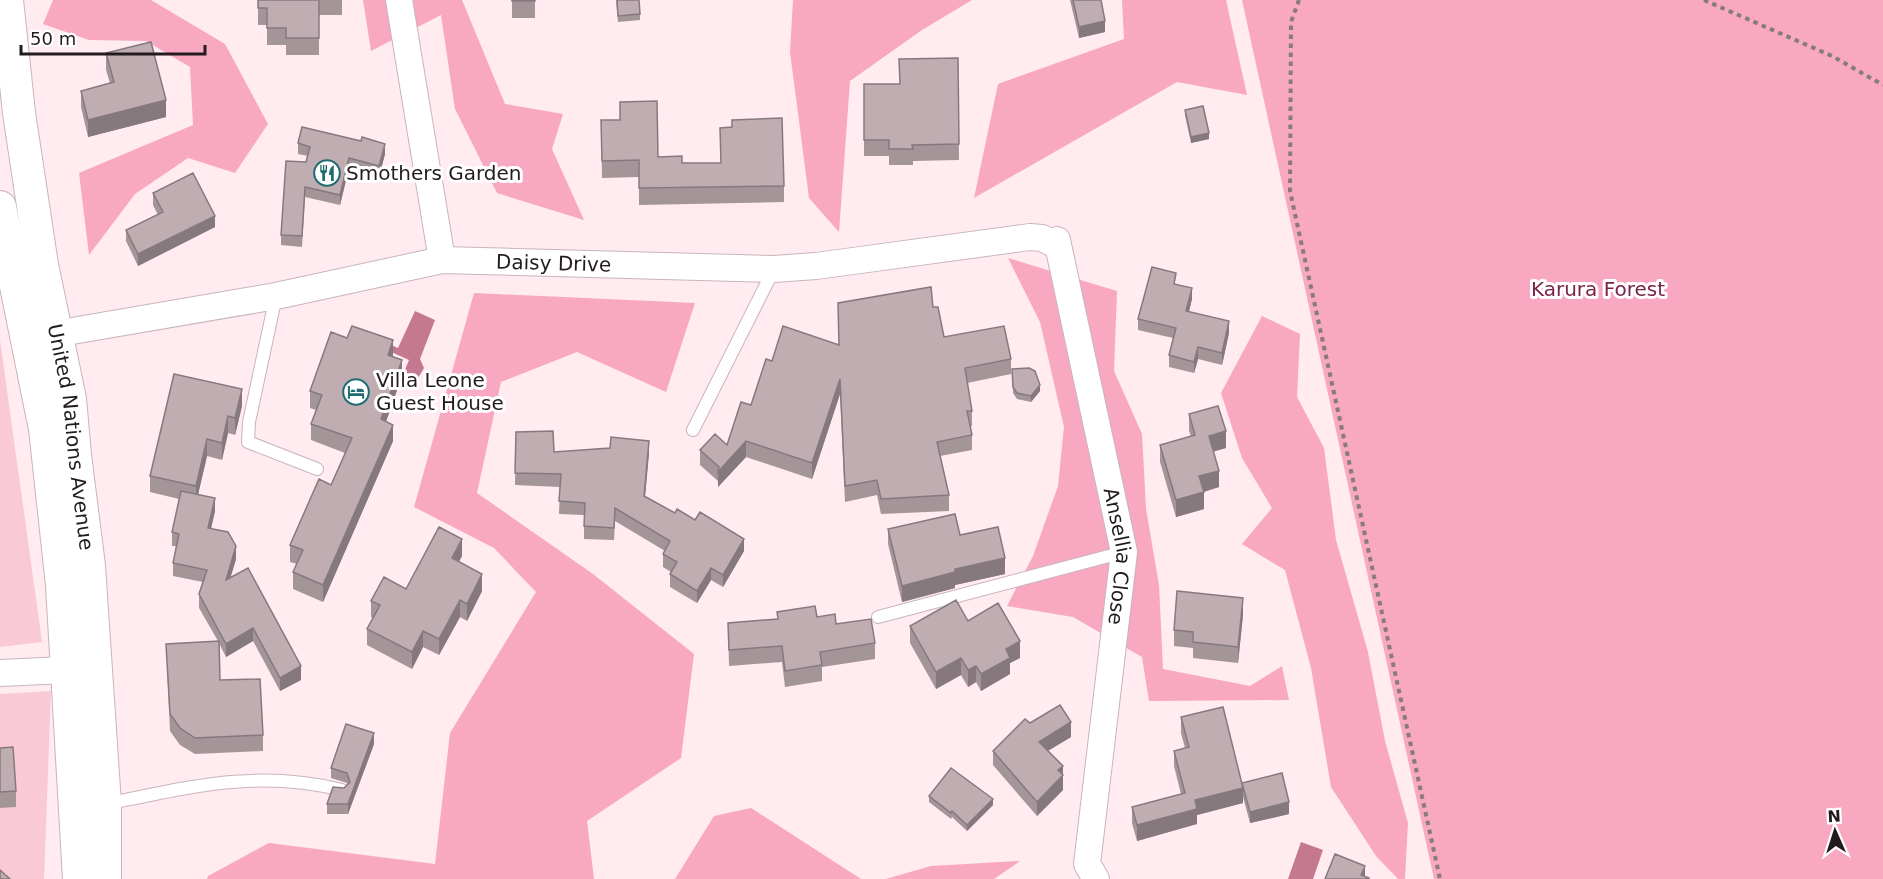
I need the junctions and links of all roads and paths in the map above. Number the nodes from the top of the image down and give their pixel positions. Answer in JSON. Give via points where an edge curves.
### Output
{"nodes":[{"id":1,"x":8,"y":0,"type":"edge"},
{"id":2,"x":399,"y":0,"type":"edge"},
{"id":3,"x":1299,"y":0,"type":"edge"},
{"id":4,"x":1704,"y":0,"type":"edge"},
{"id":5,"x":1883,"y":85,"type":"edge"},
{"id":6,"x":0,"y":207,"type":"edge"},
{"id":7,"x":1054,"y":244,"type":"joint"},
{"id":8,"x":442,"y":260,"type":"junction"},
{"id":9,"x":774,"y":269,"type":"junction"},
{"id":10,"x":276,"y":296,"type":"junction"},
{"id":11,"x":48,"y":344,"type":"junction"},
{"id":12,"x":693,"y":430,"type":"dead end"},
{"id":13,"x":317,"y":469,"type":"dead end"},
{"id":14,"x":1124,"y":552,"type":"junction"},
{"id":15,"x":879,"y":617,"type":"dead end"},
{"id":16,"x":81,"y":669,"type":"junction"},
{"id":17,"x":0,"y":673,"type":"edge"},
{"id":18,"x":342,"y":790,"type":"edge"},
{"id":19,"x":105,"y":804,"type":"junction"},
{"id":20,"x":79,"y":879,"type":"edge"},
{"id":21,"x":105,"y":879,"type":"edge"},
{"id":22,"x":1096,"y":879,"type":"edge"},
{"id":23,"x":1440,"y":879,"type":"edge"}],
"edges":[{"from":1,"to":11,"type":"street","name":"United Nations Avenue"},
{"from":2,"to":8,"type":"street"},
{"from":3,"to":23,"type":"path","via":[[1291,22],[1290,191]]},
{"from":4,"to":5,"type":"path","via":[[1832,56]]},
{"from":6,"to":11,"type":"street","name":"United Nations Avenue"},
{"from":7,"to":9,"type":"street","name":"Daisy Drive","via":[[1030,237]]},
{"from":7,"to":14,"type":"street","name":"Ansellia Close","via":[[1057,240]]},
{"from":8,"to":9,"type":"street","name":"Daisy Drive"},
{"from":8,"to":10,"type":"street","name":"Daisy Drive"},
{"from":9,"to":12,"type":"lane"},
{"from":10,"to":11,"type":"street","name":"Daisy Drive"},
{"from":10,"to":13,"type":"lane","via":[[248,442]]},
{"from":11,"to":16,"type":"street","name":"United Nations Avenue","via":[[70,399],[89,566]]},
{"from":14,"to":15,"type":"lane"},
{"from":14,"to":22,"type":"street","name":"Ansellia Close","via":[[1087,864]]},
{"from":16,"to":17,"type":"street"},
{"from":16,"to":19,"type":"street","name":"United Nations Avenue"},
{"from":16,"to":20,"type":"street","name":"United Nations Avenue"},
{"from":18,"to":19,"type":"lane","via":[[304,781],[226,781]]},
{"from":19,"to":21,"type":"street","name":"United Nations Avenue"}]}
